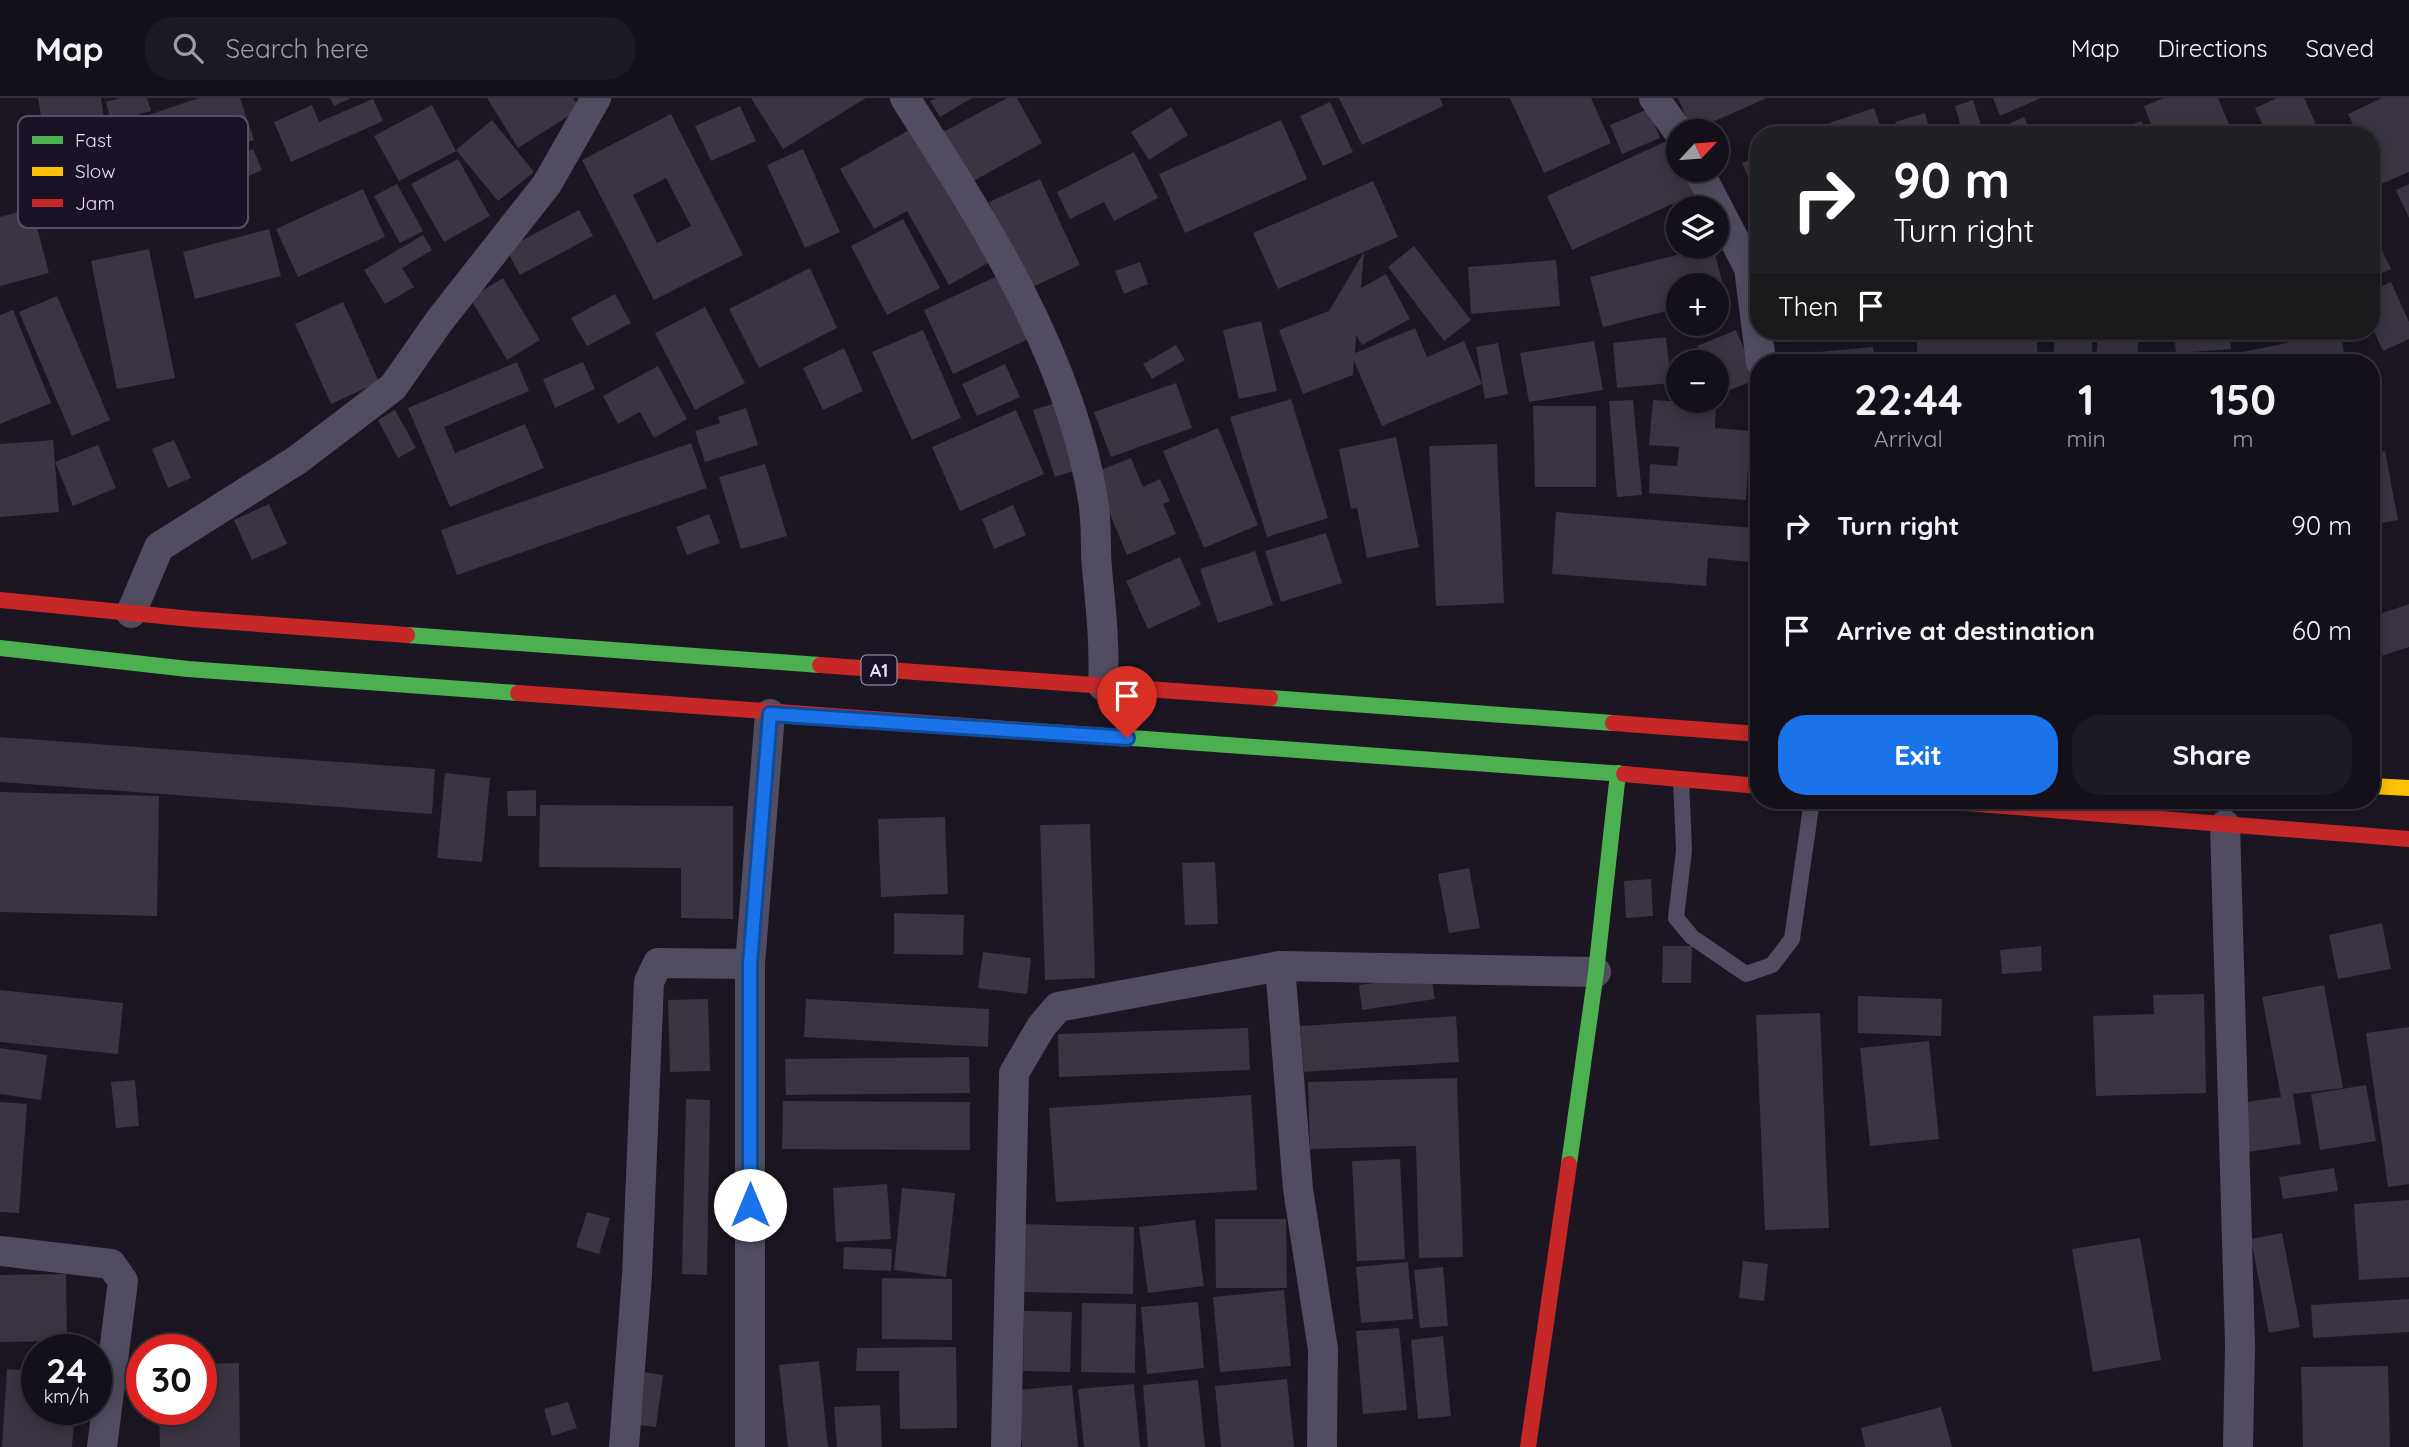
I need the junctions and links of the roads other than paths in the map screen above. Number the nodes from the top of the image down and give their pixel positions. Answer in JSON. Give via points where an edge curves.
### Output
{"nodes":[{"id":1,"x":596,"y":98,"type":"edge"},
{"id":2,"x":905,"y":98,"type":"edge"},
{"id":3,"x":1654,"y":98,"type":"edge"},
{"id":4,"x":1669,"y":119,"type":"edge"},
{"id":5,"x":1705,"y":182,"type":"edge"},
{"id":6,"x":1750,"y":276,"type":"edge"},
{"id":7,"x":0,"y":600,"type":"edge"},
{"id":8,"x":131,"y":613,"type":"junction"},
{"id":9,"x":0,"y":648,"type":"edge"},
{"id":10,"x":1103,"y":686,"type":"junction"},
{"id":11,"x":770,"y":714,"type":"junction"},
{"id":12,"x":1750,"y":733,"type":"edge"},
{"id":13,"x":1618,"y":773,"type":"junction"},
{"id":14,"x":1681,"y":779,"type":"junction"},
{"id":15,"x":1750,"y":785,"type":"edge"},
{"id":16,"x":2380,"y":787,"type":"edge"},
{"id":17,"x":2409,"y":789,"type":"edge"},
{"id":18,"x":1811,"y":809,"type":"edge"},
{"id":19,"x":2035,"y":809,"type":"edge"},
{"id":20,"x":2225,"y":825,"type":"junction"},
{"id":21,"x":2409,"y":839,"type":"edge"},
{"id":22,"x":750,"y":964,"type":"junction"},
{"id":23,"x":1280,"y":966,"type":"junction"},
{"id":24,"x":1596,"y":972,"type":"junction"},
{"id":25,"x":0,"y":1251,"type":"edge"},
{"id":26,"x":102,"y":1447,"type":"edge"},
{"id":27,"x":624,"y":1447,"type":"edge"},
{"id":28,"x":750,"y":1447,"type":"edge"},
{"id":29,"x":1006,"y":1447,"type":"edge"},
{"id":30,"x":1322,"y":1447,"type":"edge"},
{"id":31,"x":1528,"y":1447,"type":"edge"},
{"id":32,"x":2238,"y":1447,"type":"edge"}],
"edges":[{"from":1,"to":8,"type":"street","via":[[547,184],[393,387],[297,460],[159,547]]},
{"from":2,"to":10,"type":"street","via":[[973,205],[1028,307],[1075,422],[1094,501],[1105,633]]},
{"from":3,"to":4,"type":"street"},
{"from":5,"to":6,"type":"street"},
{"from":7,"to":8,"type":"main road","number":"A1"},
{"from":8,"to":10,"type":"main road","number":"A1"},
{"from":9,"to":11,"type":"main road","via":[[188,669]]},
{"from":10,"to":12,"type":"main road","number":"A1"},
{"from":11,"to":13,"type":"main road"},
{"from":11,"to":22,"type":"street"},
{"from":13,"to":14,"type":"main road"},
{"from":13,"to":24,"type":"main road"},
{"from":14,"to":15,"type":"main road"},
{"from":14,"to":18,"type":"lane","via":[[1684,849],[1676,918],[1692,937],[1745,974],[1772,965],[1792,939]]},
{"from":16,"to":17,"type":"main road"},
{"from":19,"to":20,"type":"main road"},
{"from":20,"to":21,"type":"main road"},
{"from":20,"to":32,"type":"street","via":[[2240,1345]]},
{"from":22,"to":27,"type":"street","via":[[658,963],[649,982],[637,1275]]},
{"from":22,"to":28,"type":"street"},
{"from":23,"to":24,"type":"street"},
{"from":23,"to":29,"type":"street","via":[[1058,1007],[1014,1073]]},
{"from":23,"to":30,"type":"street","via":[[1298,1189],[1324,1349]]},
{"from":24,"to":31,"type":"main road"},
{"from":25,"to":26,"type":"street","via":[[111,1264],[123,1281]]}]}
